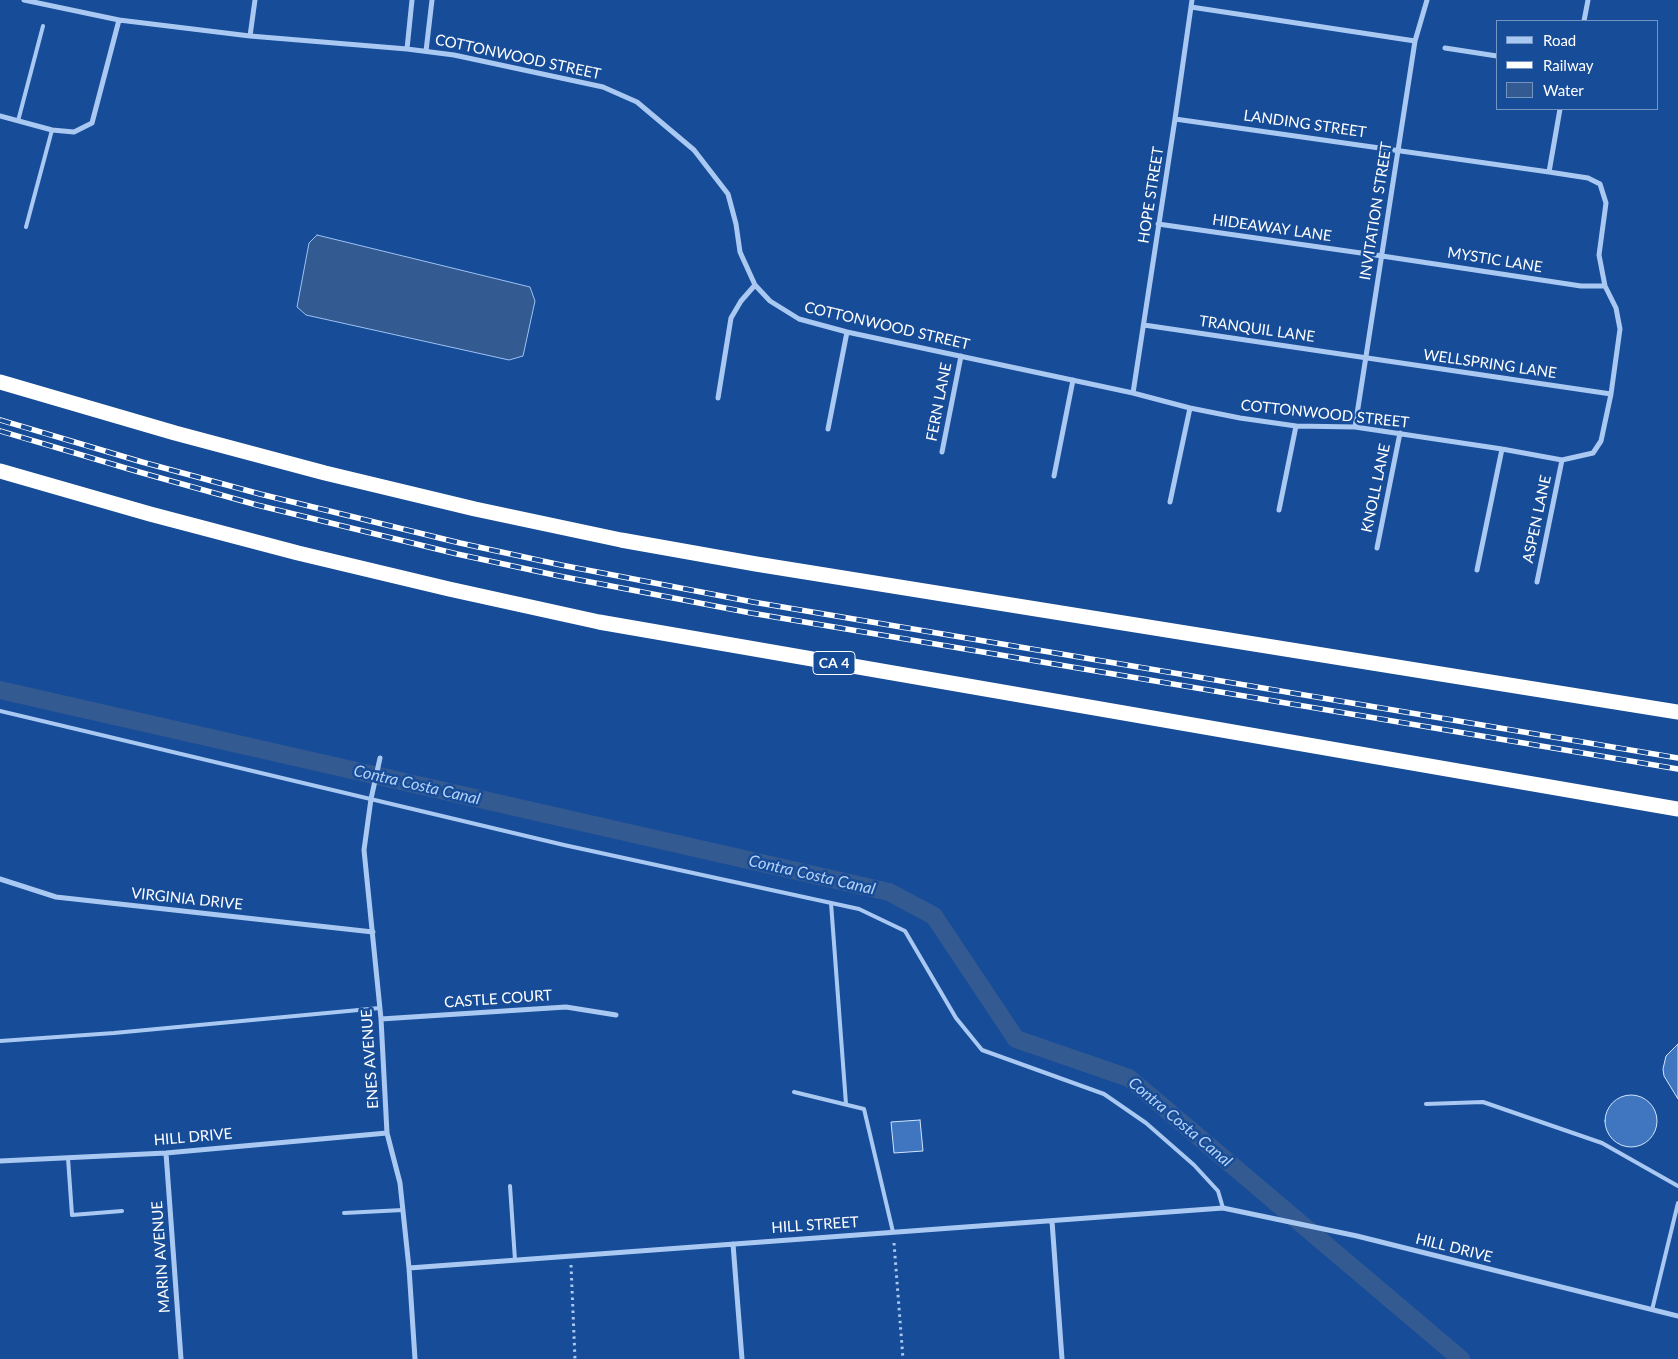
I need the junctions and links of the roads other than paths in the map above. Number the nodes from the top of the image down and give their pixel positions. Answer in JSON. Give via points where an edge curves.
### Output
{"nodes":[{"id":1,"x":24,"y":0,"type":"edge"},
{"id":2,"x":255,"y":0,"type":"edge"},
{"id":3,"x":412,"y":0,"type":"edge"},
{"id":4,"x":432,"y":0,"type":"edge"},
{"id":5,"x":1192,"y":0,"type":"edge"},
{"id":6,"x":1427,"y":0,"type":"edge"},
{"id":7,"x":1588,"y":0,"type":"edge"},
{"id":8,"x":47,"y":2,"type":"edge"},
{"id":9,"x":1190,"y":7,"type":"junction"},
{"id":10,"x":119,"y":20,"type":"junction"},
{"id":11,"x":1584,"y":20,"type":"edge"},
{"id":12,"x":43,"y":26,"type":"dead end"},
{"id":13,"x":250,"y":36,"type":"junction"},
{"id":14,"x":1415,"y":41,"type":"junction"},
{"id":15,"x":1445,"y":48,"type":"dead end"},
{"id":16,"x":407,"y":49,"type":"junction"},
{"id":17,"x":426,"y":51,"type":"junction"},
{"id":18,"x":1496,"y":56,"type":"edge"},
{"id":19,"x":1560,"y":110,"type":"edge"},
{"id":20,"x":0,"y":116,"type":"edge"},
{"id":21,"x":1175,"y":119,"type":"junction"},
{"id":22,"x":18,"y":121,"type":"junction"},
{"id":23,"x":52,"y":130,"type":"junction"},
{"id":24,"x":1399,"y":150,"type":"junction"},
{"id":25,"x":1549,"y":172,"type":"junction"},
{"id":26,"x":1158,"y":224,"type":"junction"},
{"id":27,"x":26,"y":227,"type":"dead end"},
{"id":28,"x":1382,"y":256,"type":"junction"},
{"id":29,"x":755,"y":285,"type":"junction"},
{"id":30,"x":1605,"y":286,"type":"junction"},
{"id":31,"x":1144,"y":325,"type":"junction"},
{"id":32,"x":847,"y":332,"type":"junction"},
{"id":33,"x":961,"y":356,"type":"junction"},
{"id":34,"x":1366,"y":358,"type":"junction"},
{"id":35,"x":1073,"y":380,"type":"junction"},
{"id":36,"x":0,"y":382,"type":"edge"},
{"id":37,"x":1133,"y":393,"type":"junction"},
{"id":38,"x":1611,"y":394,"type":"junction"},
{"id":39,"x":718,"y":398,"type":"dead end"},
{"id":40,"x":1190,"y":408,"type":"junction"},
{"id":41,"x":1296,"y":426,"type":"junction"},
{"id":42,"x":1355,"y":427,"type":"junction"},
{"id":43,"x":828,"y":429,"type":"dead end"},
{"id":44,"x":1400,"y":433,"type":"junction"},
{"id":45,"x":1502,"y":449,"type":"junction"},
{"id":46,"x":942,"y":452,"type":"dead end"},
{"id":47,"x":1562,"y":460,"type":"junction"},
{"id":48,"x":0,"y":471,"type":"edge"},
{"id":49,"x":1054,"y":476,"type":"dead end"},
{"id":50,"x":1170,"y":502,"type":"dead end"},
{"id":51,"x":1279,"y":510,"type":"dead end"},
{"id":52,"x":1377,"y":548,"type":"dead end"},
{"id":53,"x":1477,"y":570,"type":"dead end"},
{"id":54,"x":1537,"y":582,"type":"dead end"},
{"id":55,"x":0,"y":711,"type":"edge"},
{"id":56,"x":1678,"y":712,"type":"edge"},
{"id":57,"x":380,"y":758,"type":"dead end"},
{"id":58,"x":371,"y":799,"type":"junction"},
{"id":59,"x":1678,"y":809,"type":"edge"},
{"id":60,"x":0,"y":879,"type":"edge"},
{"id":61,"x":831,"y":903,"type":"junction"},
{"id":62,"x":373,"y":932,"type":"junction"},
{"id":63,"x":380,"y":1008,"type":"junction"},
{"id":64,"x":616,"y":1015,"type":"dead end"},
{"id":65,"x":381,"y":1019,"type":"junction"},
{"id":66,"x":0,"y":1041,"type":"edge"},
{"id":67,"x":794,"y":1092,"type":"dead end"},
{"id":68,"x":846,"y":1104,"type":"junction"},
{"id":69,"x":1426,"y":1104,"type":"dead end"},
{"id":70,"x":388,"y":1133,"type":"junction"},
{"id":71,"x":166,"y":1153,"type":"junction"},
{"id":72,"x":68,"y":1158,"type":"junction"},
{"id":73,"x":0,"y":1161,"type":"edge"},
{"id":74,"x":510,"y":1186,"type":"dead end"},
{"id":75,"x":1678,"y":1186,"type":"edge"},
{"id":76,"x":1678,"y":1203,"type":"edge"},
{"id":77,"x":1223,"y":1208,"type":"junction"},
{"id":78,"x":403,"y":1210,"type":"junction"},
{"id":79,"x":122,"y":1211,"type":"dead end"},
{"id":80,"x":344,"y":1213,"type":"dead end"},
{"id":81,"x":1052,"y":1221,"type":"junction"},
{"id":82,"x":893,"y":1232,"type":"junction"},
{"id":83,"x":733,"y":1244,"type":"junction"},
{"id":84,"x":515,"y":1260,"type":"junction"},
{"id":85,"x":409,"y":1268,"type":"junction"},
{"id":86,"x":1652,"y":1310,"type":"junction"},
{"id":87,"x":1678,"y":1316,"type":"edge"},
{"id":88,"x":181,"y":1359,"type":"edge"},
{"id":89,"x":414,"y":1359,"type":"edge"},
{"id":90,"x":742,"y":1359,"type":"edge"},
{"id":91,"x":1062,"y":1359,"type":"edge"}],
"edges":[{"from":1,"to":8,"type":"street","name":"COTTONWOOD STREET"},
{"from":2,"to":13,"type":"street"},
{"from":3,"to":16,"type":"street"},
{"from":4,"to":17,"type":"street"},
{"from":5,"to":9,"type":"street","name":"HOPE STREET"},
{"from":6,"to":14,"type":"street","name":"INVITATION STREET"},
{"from":7,"to":11,"type":"street"},
{"from":8,"to":10,"type":"street","name":"COTTONWOOD STREET"},
{"from":9,"to":14,"type":"street"},
{"from":9,"to":21,"type":"street","name":"HOPE STREET"},
{"from":10,"to":13,"type":"street","name":"COTTONWOOD STREET"},
{"from":10,"to":23,"type":"street","via":[[92,123],[74,132]]},
{"from":12,"to":22,"type":"lane"},
{"from":13,"to":16,"type":"street","name":"COTTONWOOD STREET"},
{"from":14,"to":24,"type":"street","name":"INVITATION STREET"},
{"from":15,"to":18,"type":"street"},
{"from":16,"to":17,"type":"street","name":"COTTONWOOD STREET"},
{"from":17,"to":29,"type":"street","name":"COTTONWOOD STREET","via":[[604,87],[637,102],[694,150],[728,194],[740,252]]},
{"from":19,"to":25,"type":"street"},
{"from":20,"to":22,"type":"street"},
{"from":21,"to":24,"type":"street","name":"LANDING STREET"},
{"from":21,"to":26,"type":"street","name":"HOPE STREET"},
{"from":22,"to":23,"type":"street"},
{"from":23,"to":27,"type":"lane"},
{"from":24,"to":25,"type":"street","name":"LANDING STREET"},
{"from":24,"to":28,"type":"street","name":"INVITATION STREET"},
{"from":25,"to":30,"type":"street","name":"LANDING STREET","via":[[1588,178],[1600,184],[1606,203],[1598,256]]},
{"from":26,"to":28,"type":"street","name":"HIDEAWAY LANE"},
{"from":26,"to":31,"type":"street","name":"HOPE STREET"},
{"from":28,"to":30,"type":"street","name":"MYSTIC LANE","via":[[1581,286]]},
{"from":28,"to":34,"type":"street","name":"INVITATION STREET"},
{"from":29,"to":32,"type":"street","name":"COTTONWOOD STREET","via":[[770,301],[799,320]]},
{"from":29,"to":39,"type":"street","via":[[731,318]]},
{"from":30,"to":38,"type":"street","via":[[1616,308],[1620,329]]},
{"from":31,"to":34,"type":"street","name":"TRANQUIL LANE"},
{"from":31,"to":37,"type":"street","name":"HOPE STREET"},
{"from":32,"to":33,"type":"street","name":"COTTONWOOD STREET"},
{"from":32,"to":43,"type":"street"},
{"from":33,"to":35,"type":"street","name":"COTTONWOOD STREET"},
{"from":33,"to":46,"type":"street","name":"FERN LANE"},
{"from":34,"to":38,"type":"street","name":"WELLSPRING LANE"},
{"from":34,"to":42,"type":"street","name":"INVITATION STREET"},
{"from":35,"to":37,"type":"street","name":"COTTONWOOD STREET"},
{"from":35,"to":49,"type":"street"},
{"from":36,"to":56,"type":"highway","via":[[325,473],[622,540]]},
{"from":37,"to":40,"type":"street","name":"COTTONWOOD STREET"},
{"from":38,"to":47,"type":"street","name":"COTTONWOOD STREET","via":[[1601,441],[1593,453]]},
{"from":40,"to":41,"type":"street","name":"COTTONWOOD STREET"},
{"from":40,"to":50,"type":"street"},
{"from":41,"to":42,"type":"street","name":"COTTONWOOD STREET"},
{"from":41,"to":51,"type":"street"},
{"from":42,"to":44,"type":"street","name":"COTTONWOOD STREET"},
{"from":44,"to":45,"type":"street","name":"COTTONWOOD STREET"},
{"from":44,"to":52,"type":"street","name":"KNOLL LANE"},
{"from":45,"to":47,"type":"street","name":"COTTONWOOD STREET"},
{"from":45,"to":53,"type":"street"},
{"from":47,"to":54,"type":"street","name":"ASPEN LANE"},
{"from":48,"to":59,"type":"highway","number":"CA 4","via":[[298,553],[599,622]]},
{"from":55,"to":58,"type":"lane"},
{"from":57,"to":58,"type":"street","name":"ENES AVENUE"},
{"from":58,"to":61,"type":"lane"},
{"from":58,"to":62,"type":"street","name":"ENES AVENUE","via":[[364,850]]},
{"from":60,"to":62,"type":"street","name":"VIRGINIA DRIVE","via":[[56,897]]},
{"from":61,"to":68,"type":"lane"},
{"from":61,"to":77,"type":"lane","via":[[859,909],[905,931],[956,1018],[982,1050],[1104,1094],[1146,1124],[1194,1166],[1218,1191]]},
{"from":62,"to":63,"type":"street","name":"ENES AVENUE"},
{"from":63,"to":65,"type":"street","name":"ENES AVENUE"},
{"from":63,"to":66,"type":"lane","via":[[114,1034]]},
{"from":64,"to":65,"type":"street","name":"CASTLE COURT","via":[[566,1007]]},
{"from":65,"to":70,"type":"street","name":"ENES AVENUE"},
{"from":67,"to":68,"type":"lane"},
{"from":68,"to":82,"type":"lane","via":[[864,1109]]},
{"from":69,"to":75,"type":"lane","via":[[1483,1102],[1602,1143]]},
{"from":70,"to":71,"type":"street","name":"HILL DRIVE"},
{"from":70,"to":78,"type":"street","name":"ENES AVENUE"},
{"from":71,"to":72,"type":"street","name":"HILL DRIVE"},
{"from":71,"to":88,"type":"street","name":"MARIN AVENUE"},
{"from":72,"to":73,"type":"street","name":"HILL DRIVE"},
{"from":72,"to":79,"type":"lane","via":[[72,1215]]},
{"from":74,"to":84,"type":"lane"},
{"from":76,"to":86,"type":"lane"},
{"from":77,"to":81,"type":"street","name":"HILL STREET"},
{"from":77,"to":86,"type":"street","name":"HILL DRIVE","via":[[1357,1236]]},
{"from":78,"to":80,"type":"lane"},
{"from":78,"to":85,"type":"street","name":"ENES AVENUE"},
{"from":81,"to":82,"type":"street","name":"HILL STREET"},
{"from":81,"to":91,"type":"street"},
{"from":82,"to":83,"type":"street","name":"HILL STREET"},
{"from":83,"to":84,"type":"street","name":"HILL STREET"},
{"from":83,"to":90,"type":"street"},
{"from":84,"to":85,"type":"street","name":"HILL STREET"},
{"from":85,"to":89,"type":"street","name":"ENES AVENUE"},
{"from":86,"to":87,"type":"street","name":"HILL DRIVE"}]}
